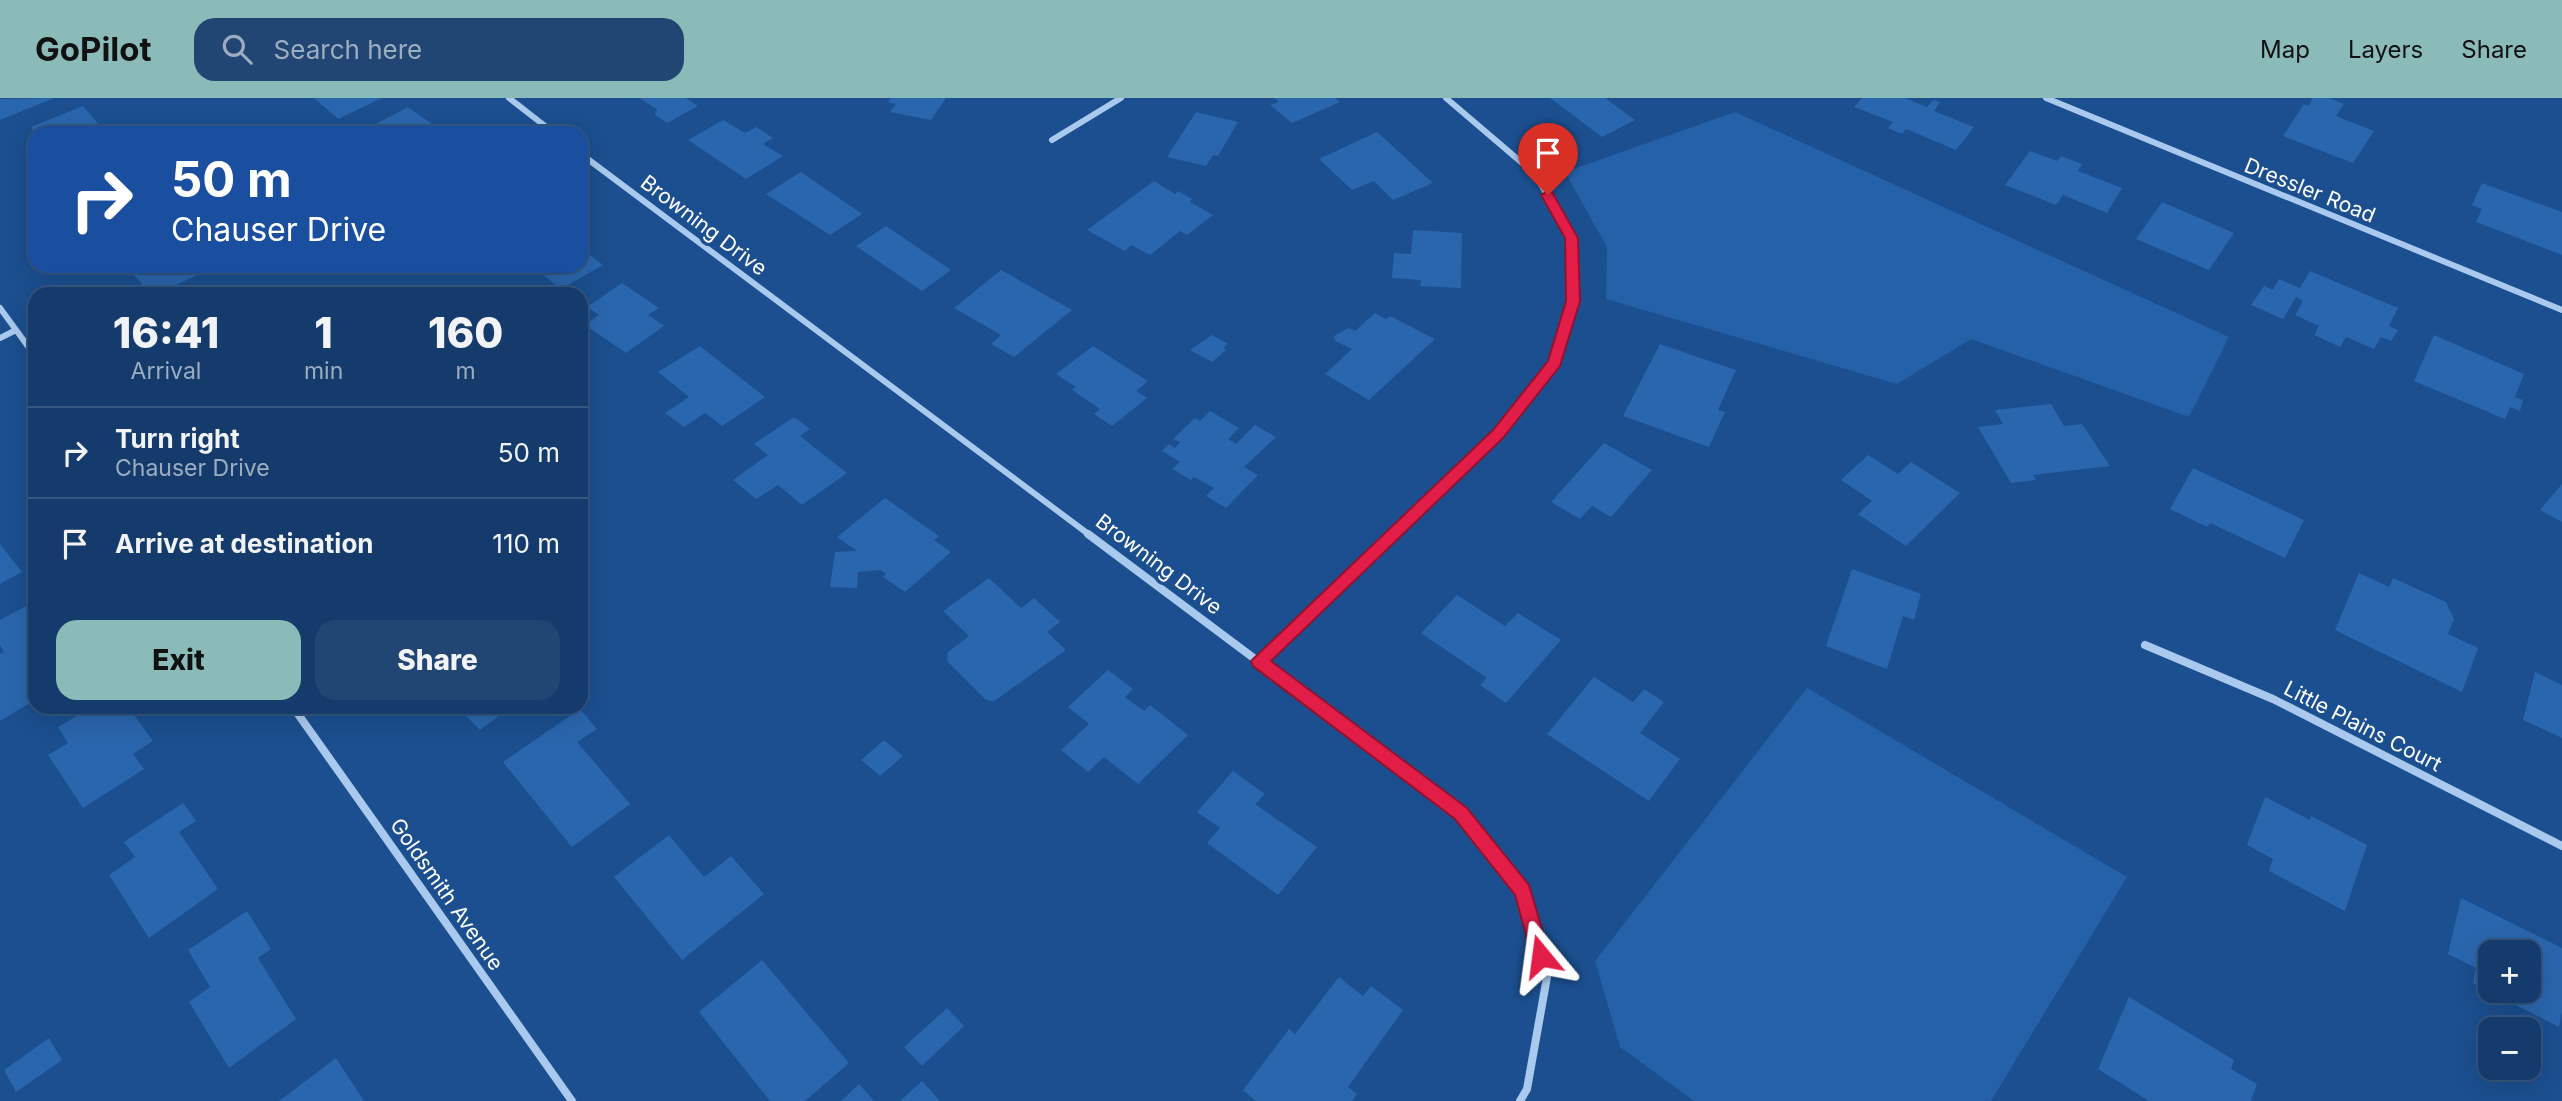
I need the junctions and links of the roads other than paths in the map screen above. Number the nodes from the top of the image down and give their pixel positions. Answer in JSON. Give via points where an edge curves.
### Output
{"nodes":[{"id":1,"x":509,"y":98,"type":"edge"},
{"id":2,"x":1121,"y":98,"type":"edge"},
{"id":3,"x":1446,"y":98,"type":"edge"},
{"id":4,"x":2046,"y":98,"type":"edge"},
{"id":5,"x":545,"y":126,"type":"edge"},
{"id":6,"x":1052,"y":141,"type":"dead end"},
{"id":7,"x":588,"y":159,"type":"edge"},
{"id":8,"x":0,"y":308,"type":"edge"},
{"id":9,"x":2562,"y":310,"type":"edge"},
{"id":10,"x":16,"y":330,"type":"junction"},
{"id":11,"x":0,"y":338,"type":"edge"},
{"id":12,"x":28,"y":346,"type":"edge"},
{"id":13,"x":2145,"y":645,"type":"dead end"},
{"id":14,"x":1259,"y":661,"type":"junction"},
{"id":15,"x":298,"y":714,"type":"edge"},
{"id":16,"x":2562,"y":846,"type":"edge"},
{"id":17,"x":572,"y":1101,"type":"edge"},
{"id":18,"x":1520,"y":1101,"type":"edge"}],
"edges":[{"from":1,"to":5,"type":"street"},
{"from":2,"to":6,"type":"street"},
{"from":3,"to":14,"type":"street","via":[[1535,174],[1572,238],[1573,301],[1555,363],[1498,434]]},
{"from":4,"to":9,"type":"street","name":"Dressler Road"},
{"from":7,"to":14,"type":"street","name":"Browning Drive"},
{"from":8,"to":10,"type":"street"},
{"from":10,"to":11,"type":"street"},
{"from":10,"to":12,"type":"street"},
{"from":13,"to":16,"type":"street","name":"Little Plains Court","via":[[2273,699]]},
{"from":14,"to":18,"type":"street","name":"Browning Drive","via":[[1461,813],[1523,891],[1547,977],[1527,1089]]},
{"from":15,"to":17,"type":"street","name":"Goldsmith Avenue"}]}
